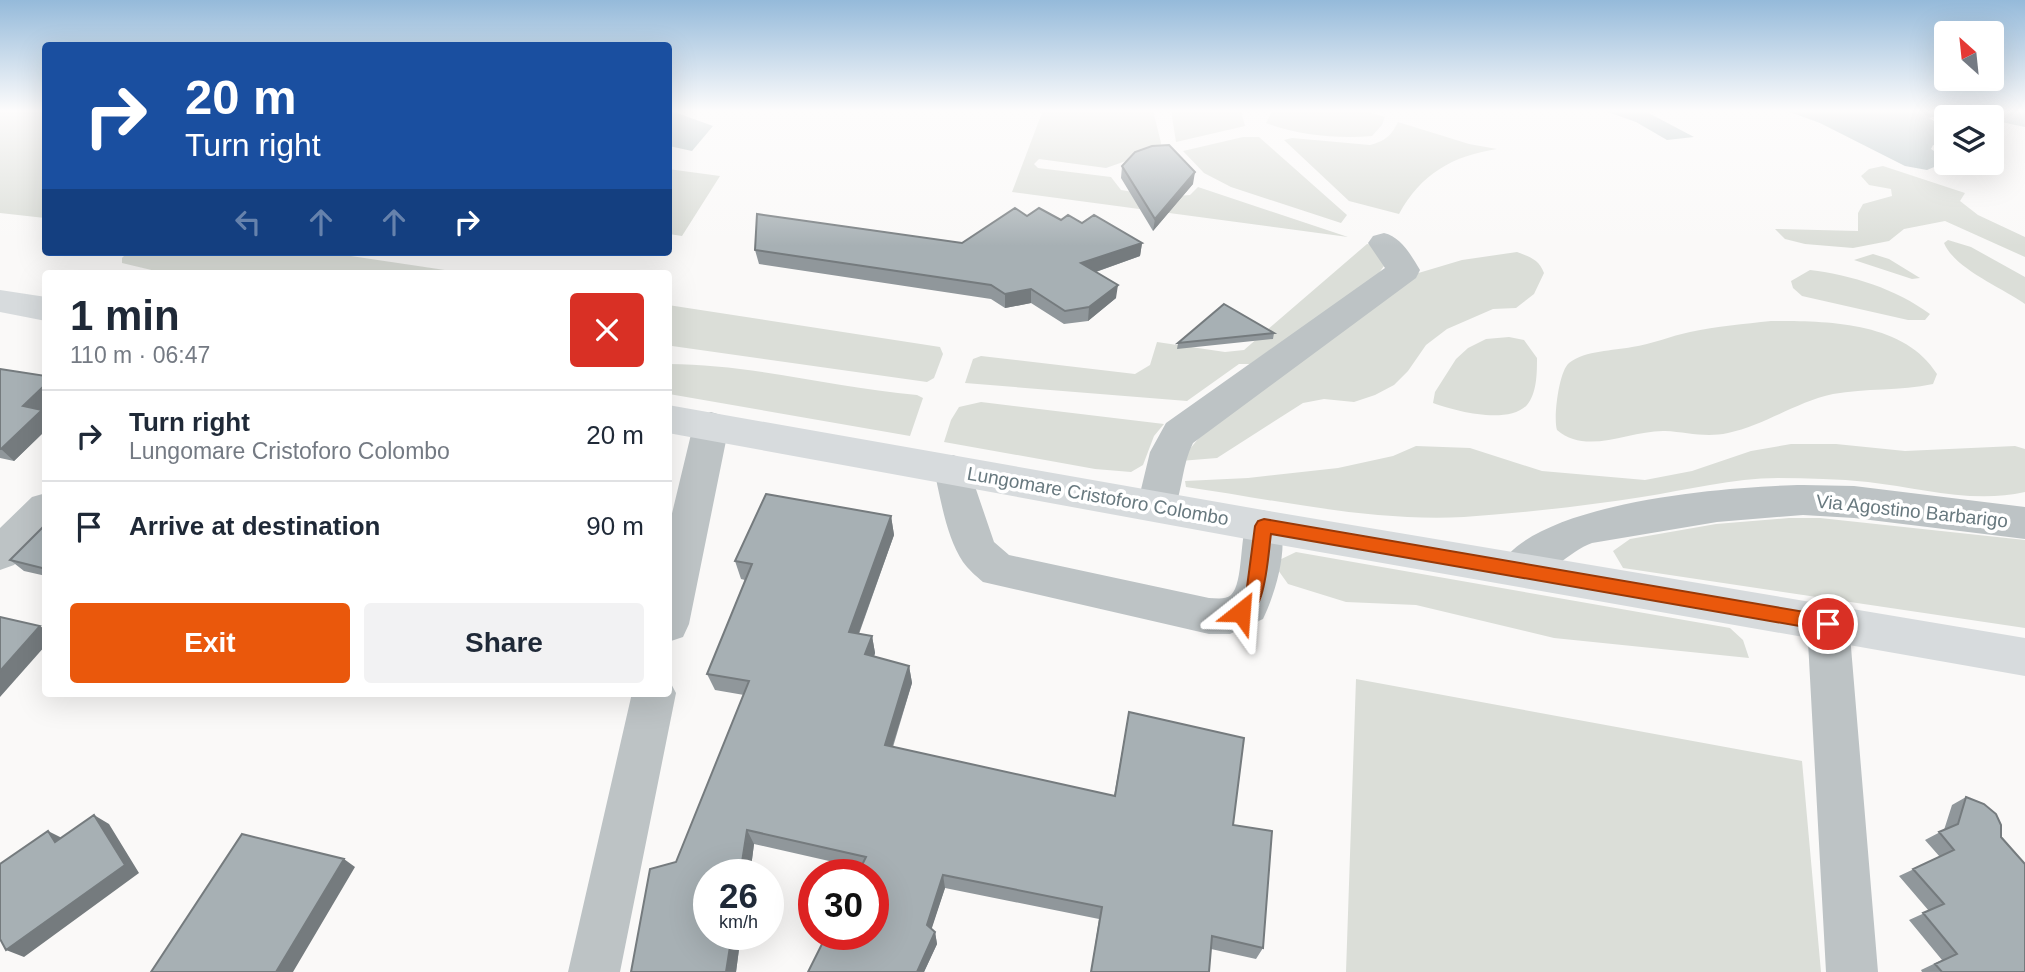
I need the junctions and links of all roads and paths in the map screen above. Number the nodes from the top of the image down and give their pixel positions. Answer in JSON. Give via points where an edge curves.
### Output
{"nodes":[{"id":1,"x":1384,"y":243,"type":"dead end"},
{"id":2,"x":0,"y":301,"type":"edge"},
{"id":3,"x":42,"y":308,"type":"edge"},
{"id":4,"x":672,"y":420,"type":"edge"},
{"id":5,"x":711,"y":426,"type":"junction"},
{"id":6,"x":953,"y":470,"type":"junction"},
{"id":7,"x":1157,"y":506,"type":"junction"},
{"id":8,"x":42,"y":512,"type":"edge"},
{"id":9,"x":2025,"y":523,"type":"edge"},
{"id":10,"x":1264,"y":526,"type":"junction"},
{"id":11,"x":0,"y":553,"type":"edge"},
{"id":12,"x":1518,"y":569,"type":"junction"},
{"id":13,"x":672,"y":606,"type":"edge"},
{"id":14,"x":1828,"y":624,"type":"junction"},
{"id":15,"x":2025,"y":657,"type":"edge"},
{"id":16,"x":653,"y":697,"type":"edge"},
{"id":17,"x":594,"y":972,"type":"edge"},
{"id":18,"x":1852,"y":972,"type":"edge"}],
"edges":[{"from":1,"to":7,"type":"street","via":[[1404,270],[1179,433],[1169,452]]},
{"from":2,"to":3,"type":"main road"},
{"from":4,"to":5,"type":"main road","name":"Lungomare Cristoforo Colombo"},
{"from":5,"to":6,"type":"main road","name":"Lungomare Cristoforo Colombo"},
{"from":5,"to":13,"type":"street"},
{"from":6,"to":7,"type":"main road","name":"Lungomare Cristoforo Colombo"},
{"from":6,"to":10,"type":"street","via":[[978,552],[998,570],[1186,612],[1230,616],[1248,606],[1257,583]]},
{"from":7,"to":10,"type":"main road","name":"Lungomare Cristoforo Colombo"},
{"from":8,"to":11,"type":"street"},
{"from":9,"to":12,"type":"street","name":"Via Agostino Barbarigo","via":[[1854,502],[1762,501],[1592,527],[1568,536]]},
{"from":10,"to":12,"type":"main road","name":"Lungomare Cristoforo Colombo"},
{"from":12,"to":14,"type":"main road","name":"Lungomare Cristoforo Colombo"},
{"from":14,"to":15,"type":"main road","name":"Lungomare Cristoforo Colombo"},
{"from":14,"to":18,"type":"street"},
{"from":16,"to":17,"type":"street"}]}
